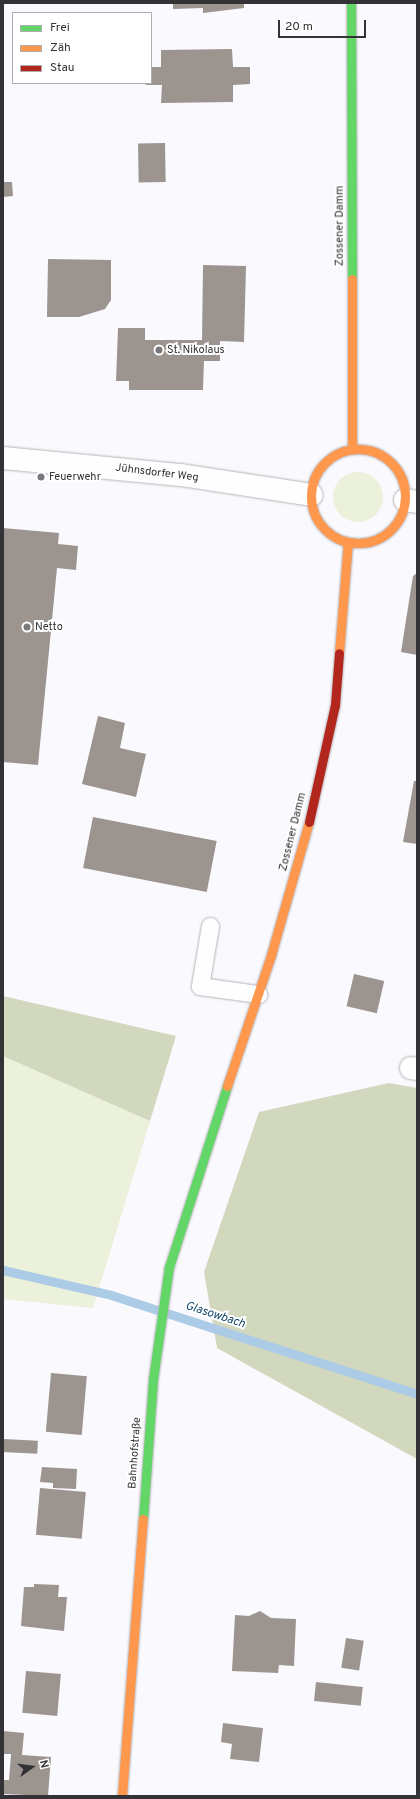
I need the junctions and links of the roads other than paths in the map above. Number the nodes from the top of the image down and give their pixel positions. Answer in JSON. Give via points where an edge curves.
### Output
{"nodes":[{"id":1,"x":351,"y":3,"type":"edge"},
{"id":2,"x":352,"y":449,"type":"junction"},
{"id":3,"x":3,"y":458,"type":"edge"},
{"id":4,"x":311,"y":496,"type":"junction"},
{"id":5,"x":411,"y":501,"type":"edge"},
{"id":6,"x":348,"y":542,"type":"junction"},
{"id":7,"x":210,"y":926,"type":"dead end"},
{"id":8,"x":258,"y":994,"type":"junction"},
{"id":9,"x":217,"y":1119,"type":"joint"},
{"id":10,"x":122,"y":1796,"type":"edge"}],
"edges":[{"from":1,"to":2,"type":"main road","name":"Zossener Damm"},
{"from":2,"to":4,"type":"main road","via":[[339,453],[319,470]]},
{"from":2,"to":5,"type":"main road","via":[[379,454],[390,462],[399,473]]},
{"from":3,"to":4,"type":"street","name":"Jühnsdorfer Weg","via":[[180,475]]},
{"from":4,"to":6,"type":"main road","via":[[313,511],[321,525],[333,536]]},
{"from":5,"to":6,"type":"main road","via":[[392,529],[364,543]]},
{"from":6,"to":8,"type":"main road","name":"Zossener Damm","via":[[335,705],[296,873]]},
{"from":7,"to":8,"type":"lane","via":[[200,986]]},
{"from":8,"to":9,"type":"main road","name":"Zossener Damm"},
{"from":9,"to":10,"type":"main road","name":"Bahnhofstraße","via":[[169,1267],[160,1324]]}]}
